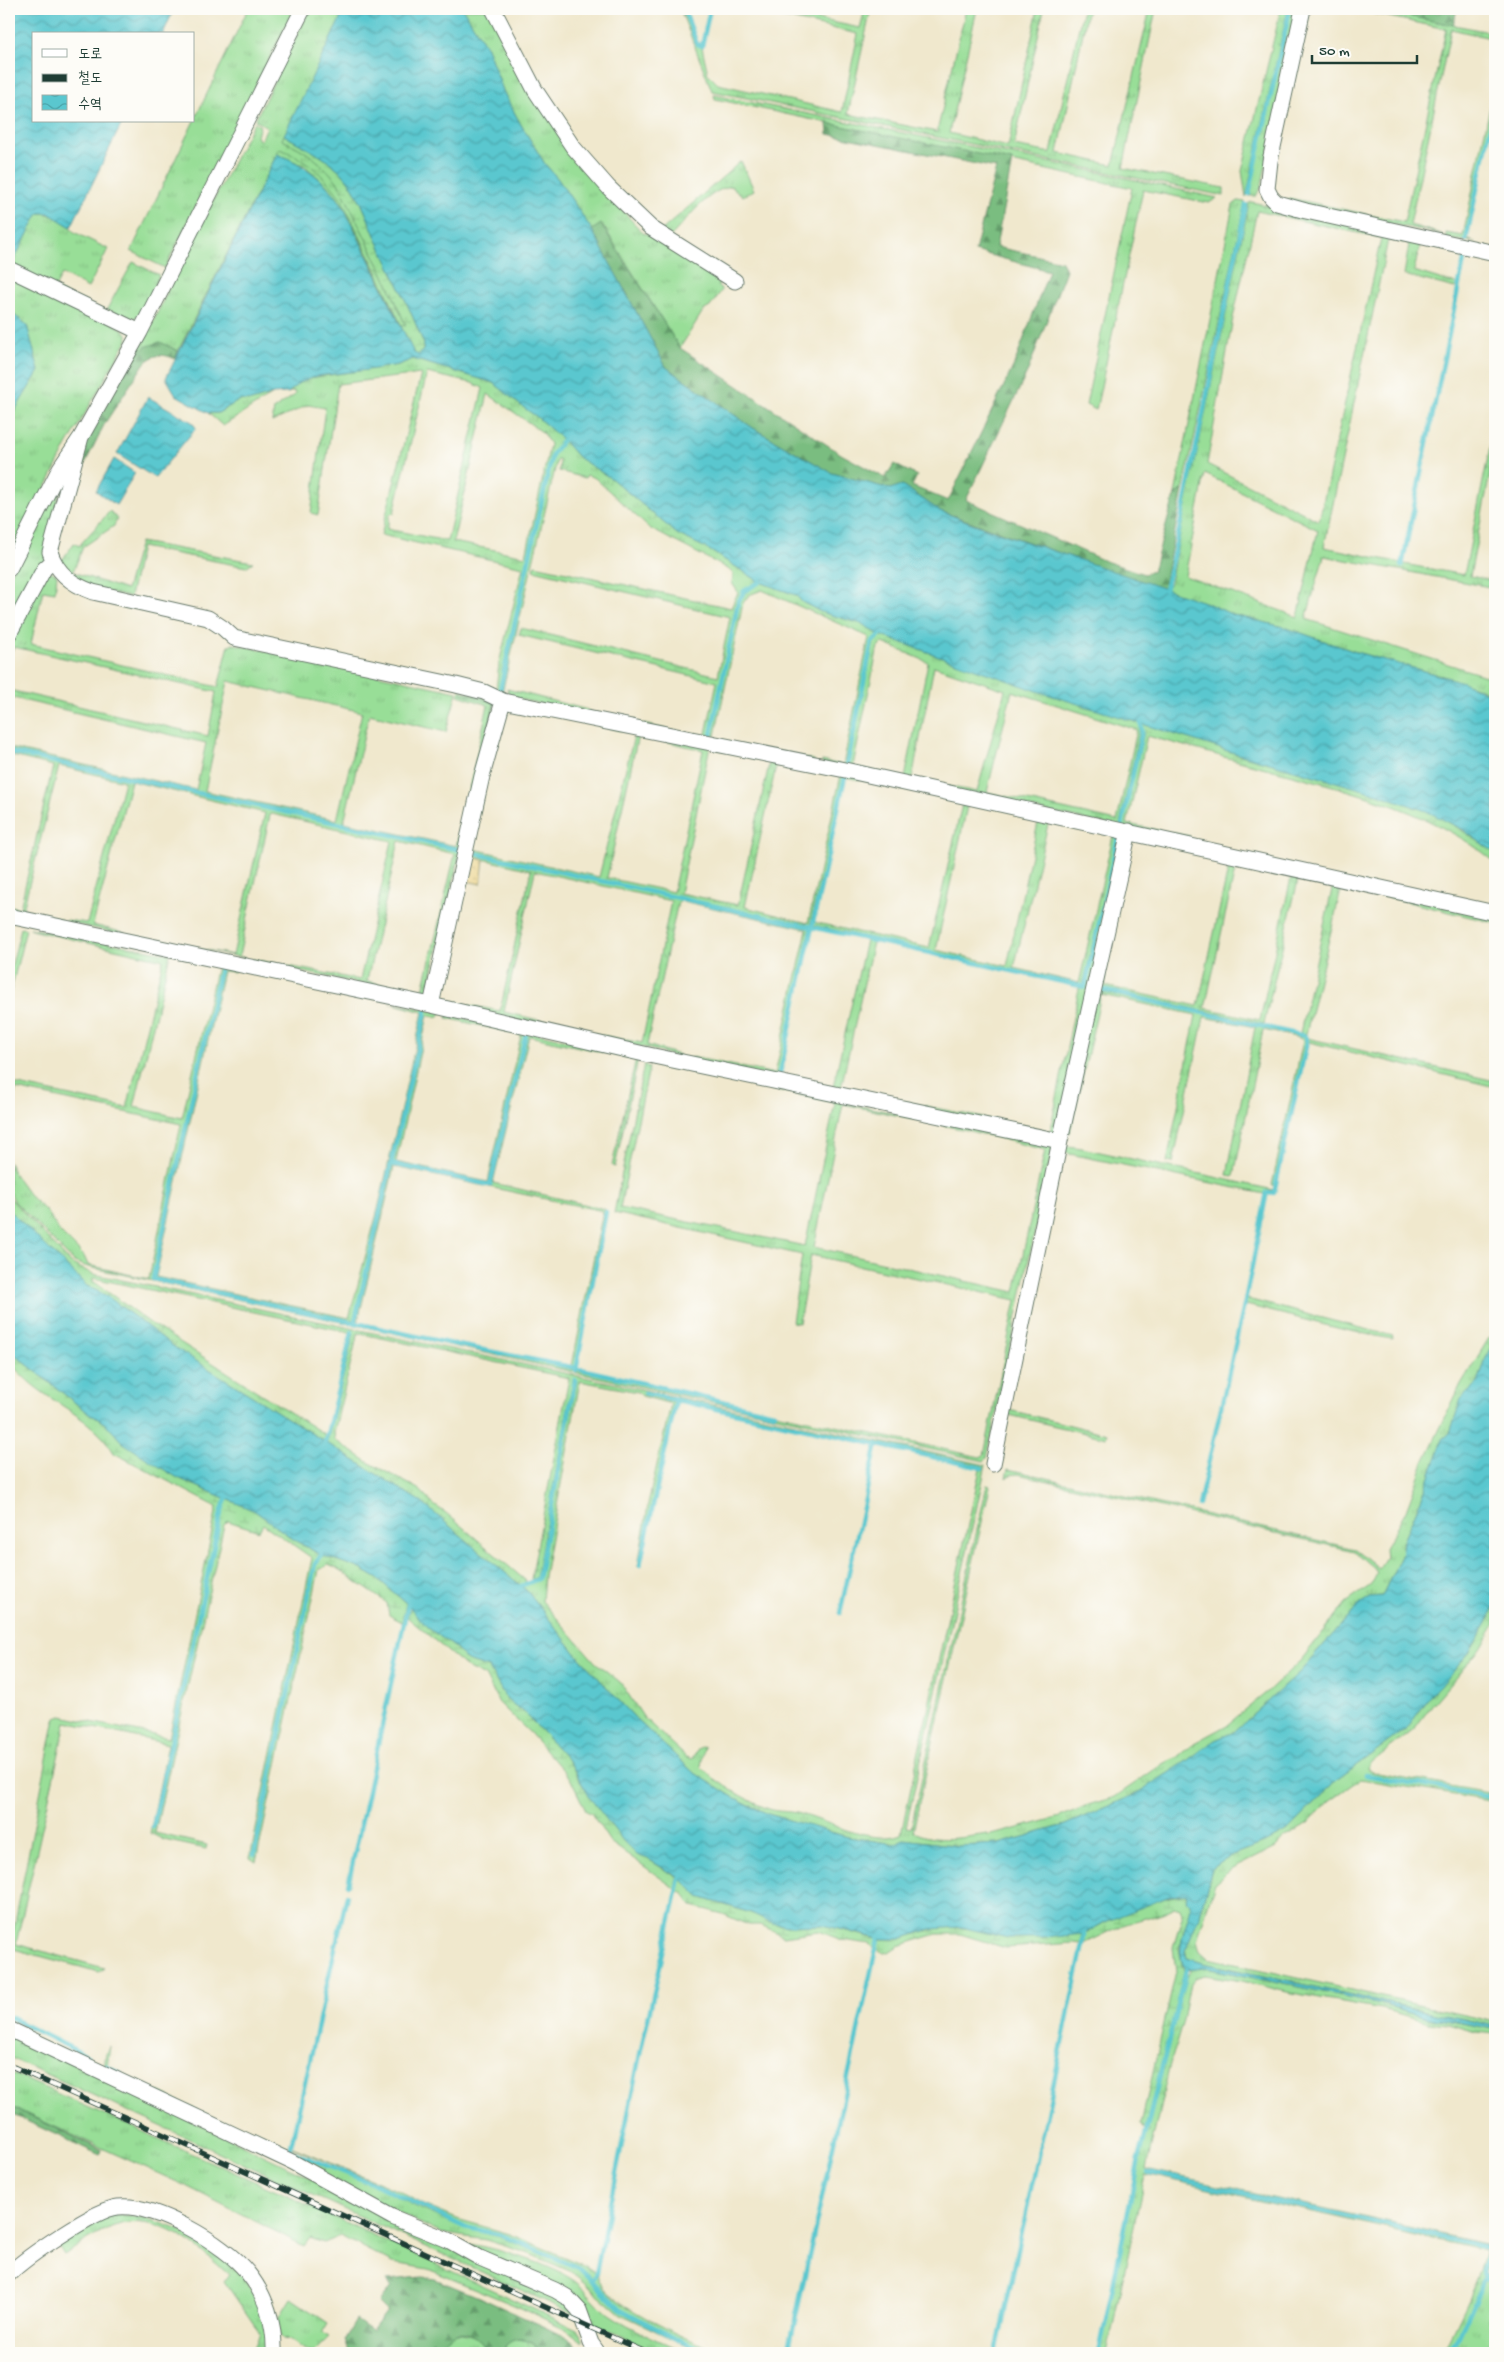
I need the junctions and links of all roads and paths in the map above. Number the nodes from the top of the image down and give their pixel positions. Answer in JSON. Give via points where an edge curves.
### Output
{"nodes":[{"id":1,"x":303,"y":9,"type":"edge"},
{"id":2,"x":493,"y":9,"type":"edge"},
{"id":3,"x":1303,"y":9,"type":"edge"},
{"id":4,"x":1495,"y":253,"type":"edge"},
{"id":5,"x":9,"y":268,"type":"edge"},
{"id":6,"x":735,"y":281,"type":"dead end"},
{"id":7,"x":140,"y":332,"type":"junction"},
{"id":8,"x":81,"y":436,"type":"junction"},
{"id":9,"x":53,"y":561,"type":"junction"},
{"id":10,"x":9,"y":569,"type":"edge"},
{"id":11,"x":9,"y":634,"type":"edge"},
{"id":12,"x":503,"y":701,"type":"junction"},
{"id":13,"x":1129,"y":831,"type":"junction"},
{"id":14,"x":1495,"y":912,"type":"edge"},
{"id":15,"x":9,"y":916,"type":"edge"},
{"id":16,"x":431,"y":1005,"type":"junction"},
{"id":17,"x":1060,"y":1141,"type":"junction"},
{"id":18,"x":993,"y":1464,"type":"dead end"},
{"id":19,"x":9,"y":2030,"type":"edge"},
{"id":20,"x":9,"y":2274,"type":"edge"},
{"id":21,"x":274,"y":2353,"type":"edge"},
{"id":22,"x":598,"y":2353,"type":"edge"}],
"edges":[{"from":1,"to":7,"type":"street"},
{"from":2,"to":6,"type":"street","via":[[536,90],[573,147],[603,181],[651,228]]},
{"from":3,"to":4,"type":"street","via":[[1270,161],[1267,189],[1270,197],[1277,203],[1306,211]]},
{"from":5,"to":7,"type":"street"},
{"from":7,"to":8,"type":"street"},
{"from":8,"to":9,"type":"street","via":[[50,552]]},
{"from":8,"to":10,"type":"street","via":[[60,468]]},
{"from":9,"to":11,"type":"street","via":[[44,569]]},
{"from":9,"to":12,"type":"street","via":[[62,574],[78,587],[121,600],[208,618],[234,638],[456,685]]},
{"from":12,"to":13,"type":"street"},
{"from":12,"to":16,"type":"street","via":[[480,786]]},
{"from":13,"to":14,"type":"street"},
{"from":13,"to":17,"type":"street"},
{"from":15,"to":16,"type":"street"},
{"from":16,"to":17,"type":"street","via":[[644,1054]]},
{"from":17,"to":18,"type":"street"},
{"from":19,"to":22,"type":"street","via":[[292,2162],[392,2217],[555,2290],[579,2310]]},
{"from":20,"to":21,"type":"street","via":[[35,2253],[107,2209],[136,2207],[150,2210],[201,2236],[246,2271],[258,2288],[270,2316]]}]}
